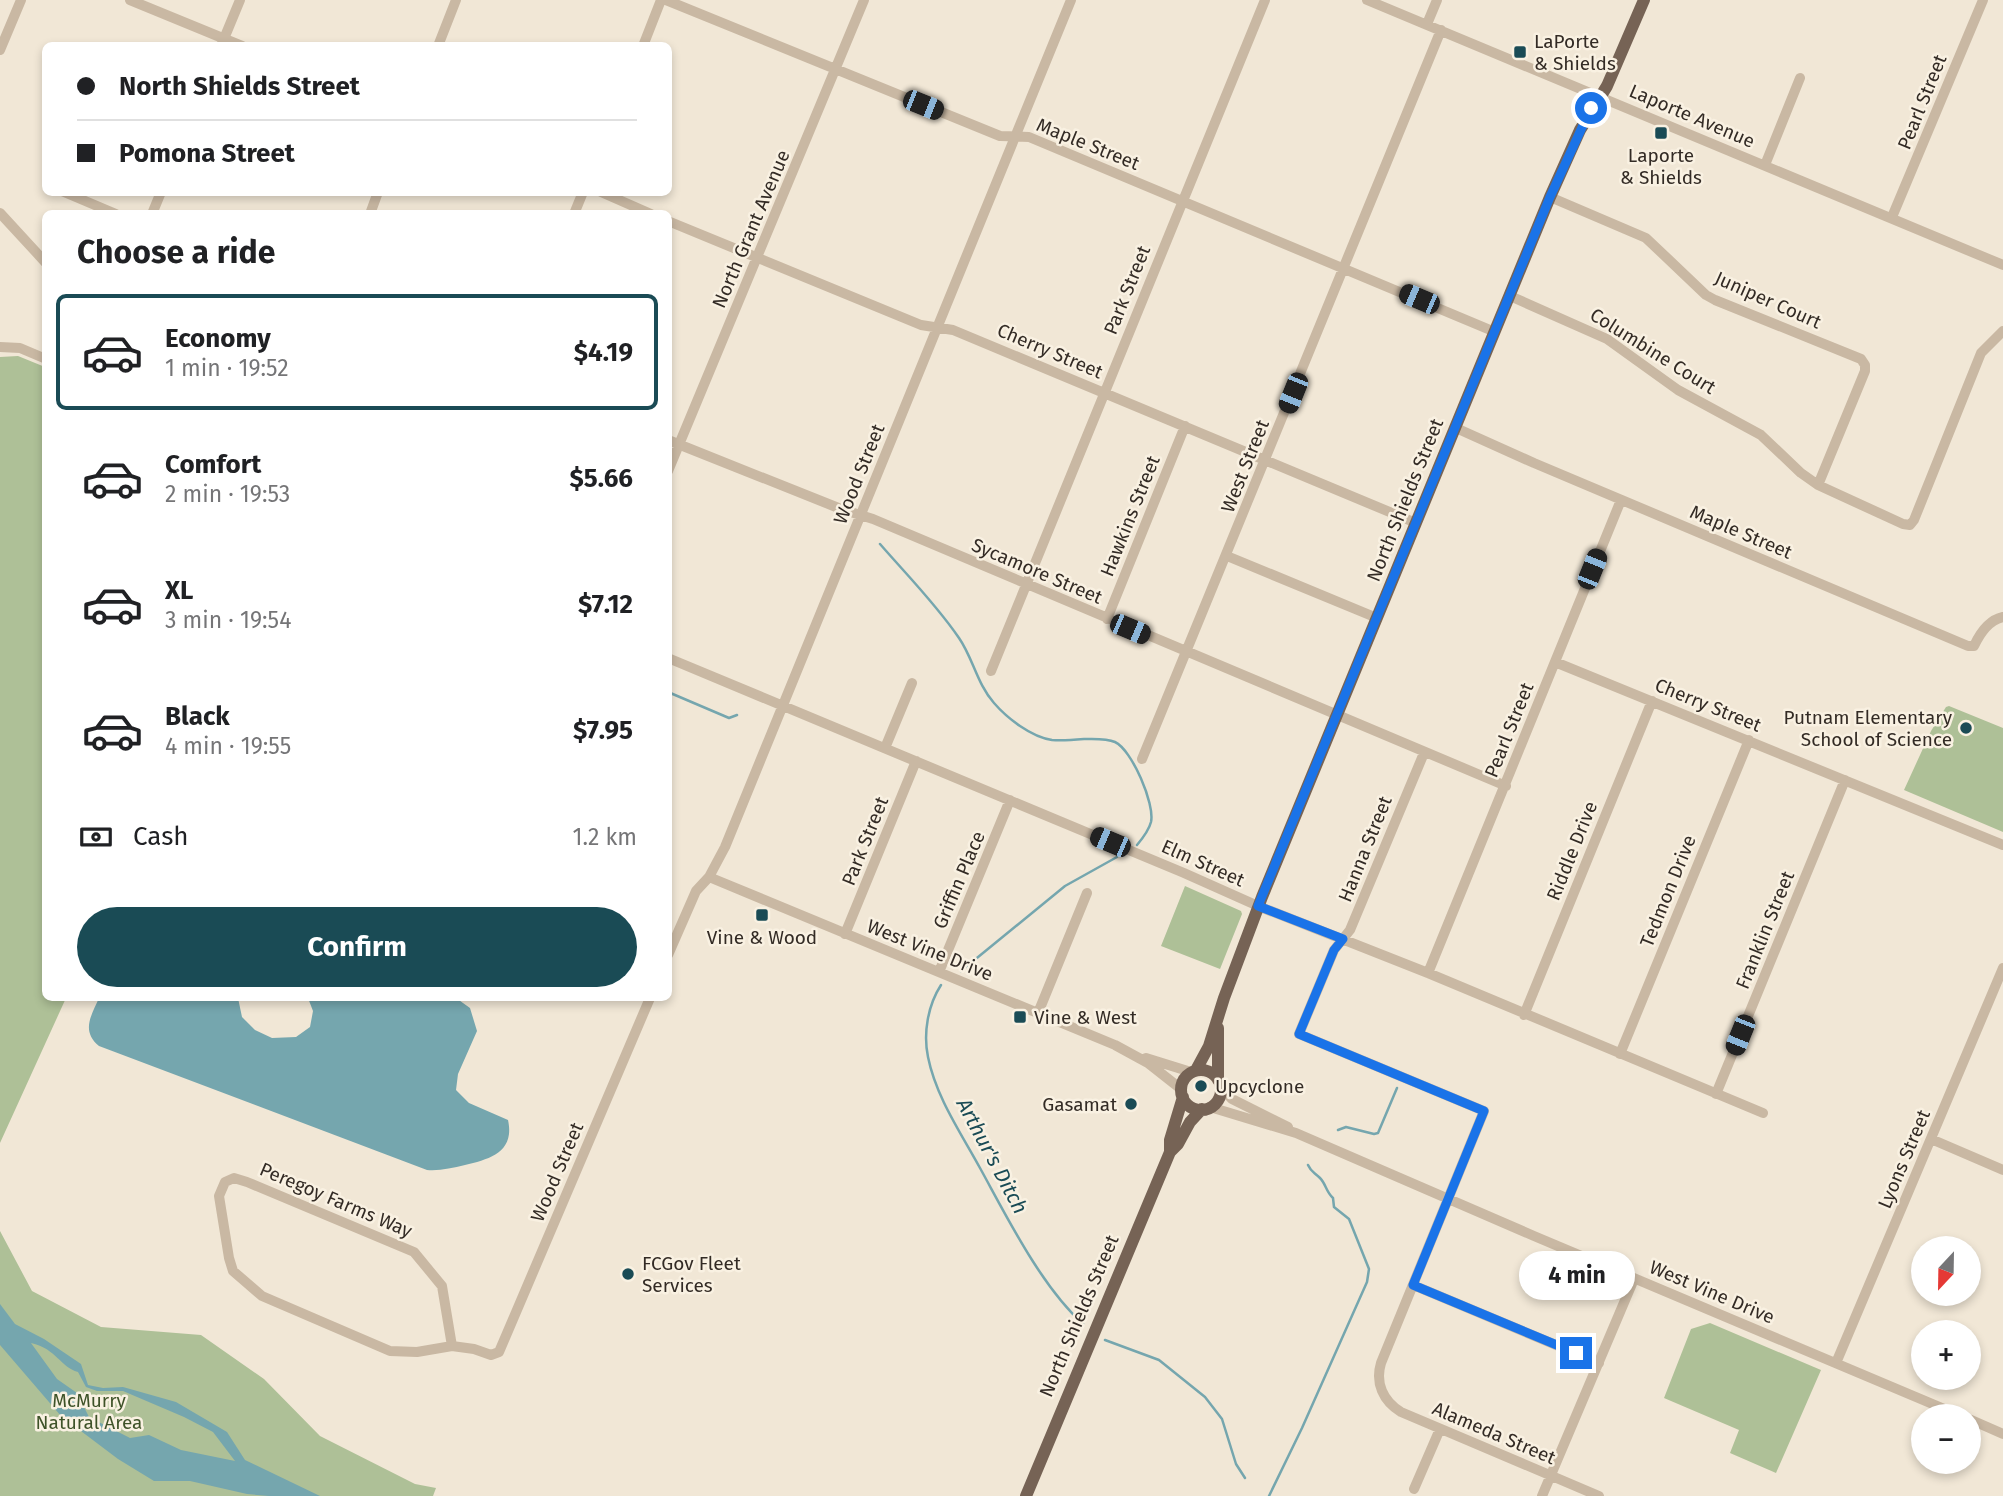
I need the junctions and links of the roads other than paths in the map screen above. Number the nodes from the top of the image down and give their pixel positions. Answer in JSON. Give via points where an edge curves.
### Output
{"nodes":[{"id":1,"x":21,"y":0,"type":"edge"},
{"id":2,"x":130,"y":0,"type":"edge"},
{"id":3,"x":240,"y":0,"type":"edge"},
{"id":4,"x":456,"y":0,"type":"edge"},
{"id":5,"x":661,"y":0,"type":"edge"},
{"id":6,"x":666,"y":0,"type":"edge"},
{"id":7,"x":864,"y":0,"type":"edge"},
{"id":8,"x":1071,"y":0,"type":"edge"},
{"id":9,"x":1265,"y":0,"type":"edge"},
{"id":10,"x":1367,"y":0,"type":"edge"},
{"id":11,"x":1437,"y":0,"type":"edge"},
{"id":12,"x":1644,"y":0,"type":"edge"},
{"id":13,"x":1983,"y":0,"type":"edge"},
{"id":14,"x":1427,"y":24,"type":"junction"},
{"id":15,"x":1441,"y":30,"type":"junction"},
{"id":16,"x":223,"y":42,"type":"edge"},
{"id":17,"x":440,"y":42,"type":"edge"},
{"id":18,"x":645,"y":42,"type":"edge"},
{"id":19,"x":0,"y":50,"type":"edge"},
{"id":20,"x":835,"y":69,"type":"junction"},
{"id":21,"x":1800,"y":78,"type":"dead end"},
{"id":22,"x":1599,"y":96,"type":"junction"},
{"id":23,"x":1015,"y":136,"type":"junction"},
{"id":24,"x":1765,"y":165,"type":"junction"},
{"id":25,"x":73,"y":196,"type":"edge"},
{"id":26,"x":610,"y":196,"type":"edge"},
{"id":27,"x":1550,"y":197,"type":"junction"},
{"id":28,"x":1182,"y":201,"type":"junction"},
{"id":29,"x":107,"y":210,"type":"edge"},
{"id":30,"x":642,"y":210,"type":"edge"},
{"id":31,"x":0,"y":213,"type":"edge"},
{"id":32,"x":1892,"y":218,"type":"junction"},
{"id":33,"x":672,"y":222,"type":"edge"},
{"id":34,"x":758,"y":257,"type":"junction"},
{"id":35,"x":42,"y":259,"type":"edge"},
{"id":36,"x":2003,"y":265,"type":"edge"},
{"id":37,"x":1343,"y":268,"type":"junction"},
{"id":38,"x":1510,"y":296,"type":"junction"},
{"id":39,"x":936,"y":327,"type":"junction"},
{"id":40,"x":2003,"y":331,"type":"edge"},
{"id":41,"x":1495,"y":332,"type":"junction"},
{"id":42,"x":0,"y":347,"type":"edge"},
{"id":43,"x":42,"y":357,"type":"edge"},
{"id":44,"x":1104,"y":393,"type":"junction"},
{"id":45,"x":1185,"y":426,"type":"junction"},
{"id":46,"x":1456,"y":428,"type":"junction"},
{"id":47,"x":674,"y":442,"type":"edge"},
{"id":48,"x":1266,"y":461,"type":"junction"},
{"id":49,"x":1818,"y":485,"type":"junction"},
{"id":50,"x":1621,"y":500,"type":"junction"},
{"id":51,"x":861,"y":515,"type":"junction"},
{"id":52,"x":1416,"y":523,"type":"junction"},
{"id":53,"x":1227,"y":556,"type":"junction"},
{"id":54,"x":1026,"y":585,"type":"junction"},
{"id":55,"x":2002,"y":614,"type":"edge"},
{"id":56,"x":1377,"y":618,"type":"junction"},
{"id":57,"x":1107,"y":620,"type":"junction"},
{"id":58,"x":1187,"y":653,"type":"junction"},
{"id":59,"x":672,"y":660,"type":"edge"},
{"id":60,"x":1555,"y":662,"type":"junction"},
{"id":61,"x":991,"y":671,"type":"dead end"},
{"id":62,"x":912,"y":683,"type":"dead end"},
{"id":63,"x":1652,"y":701,"type":"junction"},
{"id":64,"x":782,"y":706,"type":"junction"},
{"id":65,"x":1336,"y":716,"type":"junction"},
{"id":66,"x":1749,"y":740,"type":"junction"},
{"id":67,"x":885,"y":748,"type":"junction"},
{"id":68,"x":1424,"y":753,"type":"junction"},
{"id":69,"x":1142,"y":759,"type":"dead end"},
{"id":70,"x":916,"y":761,"type":"junction"},
{"id":71,"x":1845,"y":780,"type":"junction"},
{"id":72,"x":1506,"y":786,"type":"junction"},
{"id":73,"x":1010,"y":800,"type":"junction"},
{"id":74,"x":2003,"y":845,"type":"edge"},
{"id":75,"x":709,"y":877,"type":"junction"},
{"id":76,"x":1087,"y":893,"type":"dead end"},
{"id":77,"x":1258,"y":906,"type":"junction"},
{"id":78,"x":845,"y":934,"type":"junction"},
{"id":79,"x":1343,"y":939,"type":"junction"},
{"id":80,"x":672,"y":946,"type":"edge"},
{"id":81,"x":2003,"y":969,"type":"edge"},
{"id":82,"x":939,"y":972,"type":"junction"},
{"id":83,"x":1428,"y":973,"type":"junction"},
{"id":84,"x":649,"y":1001,"type":"edge"},
{"id":85,"x":1038,"y":1013,"type":"junction"},
{"id":86,"x":1524,"y":1014,"type":"junction"},
{"id":87,"x":1217,"y":1023,"type":"junction"},
{"id":88,"x":1620,"y":1054,"type":"junction"},
{"id":89,"x":1137,"y":1056,"type":"junction"},
{"id":90,"x":1193,"y":1071,"type":"junction"},
{"id":91,"x":1220,"y":1083,"type":"junction"},
{"id":92,"x":1182,"y":1093,"type":"junction"},
{"id":93,"x":1716,"y":1094,"type":"junction"},
{"id":94,"x":1206,"y":1108,"type":"junction"},
{"id":95,"x":1763,"y":1113,"type":"dead end"},
{"id":96,"x":1296,"y":1133,"type":"junction"},
{"id":97,"x":1931,"y":1139,"type":"junction"},
{"id":98,"x":1170,"y":1152,"type":"junction"},
{"id":99,"x":2003,"y":1170,"type":"edge"},
{"id":100,"x":1448,"y":1199,"type":"junction"},
{"id":101,"x":1634,"y":1279,"type":"junction"},
{"id":102,"x":1413,"y":1285,"type":"junction"},
{"id":103,"x":452,"y":1346,"type":"junction"},
{"id":104,"x":1599,"y":1363,"type":"junction"},
{"id":105,"x":1836,"y":1363,"type":"junction"},
{"id":106,"x":1382,"y":1393,"type":"joint"},
{"id":107,"x":1933,"y":1404,"type":"edge"},
{"id":108,"x":1981,"y":1424,"type":"edge"},
{"id":109,"x":1440,"y":1429,"type":"junction"},
{"id":110,"x":2003,"y":1434,"type":"edge"},
{"id":111,"x":1551,"y":1476,"type":"junction"},
{"id":112,"x":1414,"y":1489,"type":"dead end"},
{"id":113,"x":1026,"y":1496,"type":"edge"},
{"id":114,"x":1542,"y":1496,"type":"edge"},
{"id":115,"x":1599,"y":1496,"type":"edge"}],
"edges":[{"from":1,"to":19,"type":"street"},
{"from":2,"to":16,"type":"street"},
{"from":3,"to":16,"type":"street"},
{"from":4,"to":17,"type":"street"},
{"from":5,"to":18,"type":"street"},
{"from":6,"to":20,"type":"street","name":"Maple Street"},
{"from":7,"to":20,"type":"street","name":"North Grant Avenue"},
{"from":8,"to":23,"type":"street","name":"Wood Street"},
{"from":9,"to":28,"type":"street","name":"Park Street"},
{"from":10,"to":14,"type":"street","name":"Laporte Avenue"},
{"from":11,"to":14,"type":"street"},
{"from":12,"to":22,"type":"main road","name":"North Shields Street"},
{"from":13,"to":32,"type":"street","name":"Pearl Street"},
{"from":14,"to":15,"type":"street","name":"Laporte Avenue"},
{"from":15,"to":22,"type":"street","name":"Laporte Avenue"},
{"from":15,"to":37,"type":"street","name":"West Street"},
{"from":20,"to":23,"type":"street","name":"Maple Street","via":[[1000,136]]},
{"from":20,"to":34,"type":"street","name":"North Grant Avenue"},
{"from":21,"to":24,"type":"street"},
{"from":22,"to":24,"type":"street","name":"Laporte Avenue"},
{"from":22,"to":27,"type":"main road","name":"North Shields Street"},
{"from":23,"to":28,"type":"street","name":"Maple Street","via":[[1029,137]]},
{"from":23,"to":39,"type":"street","name":"Wood Street"},
{"from":24,"to":32,"type":"street","name":"Laporte Avenue"},
{"from":25,"to":29,"type":"street"},
{"from":26,"to":30,"type":"street"},
{"from":27,"to":38,"type":"main road","name":"North Shields Street"},
{"from":27,"to":49,"type":"street","name":"Juniper Court","via":[[1646,238],[1715,300],[1861,359],[1865,371]]},
{"from":28,"to":37,"type":"street","name":"Maple Street"},
{"from":28,"to":44,"type":"street","name":"Park Street"},
{"from":31,"to":35,"type":"street"},
{"from":32,"to":36,"type":"street","name":"Laporte Avenue"},
{"from":33,"to":34,"type":"street","name":"Cherry Street"},
{"from":34,"to":39,"type":"street","name":"Cherry Street","via":[[921,325]]},
{"from":34,"to":47,"type":"street","name":"North Grant Avenue"},
{"from":37,"to":41,"type":"street","name":"Maple Street"},
{"from":37,"to":48,"type":"street","name":"West Street"},
{"from":38,"to":41,"type":"main road","name":"North Shields Street"},
{"from":38,"to":49,"type":"street","name":"Columbine Court","via":[[1607,339],[1678,390],[1761,435]]},
{"from":39,"to":44,"type":"street","name":"Cherry Street"},
{"from":39,"to":51,"type":"street","name":"Wood Street"},
{"from":40,"to":49,"type":"street","name":"Columbine Court","via":[[1981,353],[1910,524]]},
{"from":41,"to":46,"type":"main road","name":"North Shields Street"},
{"from":42,"to":43,"type":"street","via":[[20,348]]},
{"from":44,"to":45,"type":"street","name":"Cherry Street"},
{"from":44,"to":54,"type":"street","name":"Park Street"},
{"from":45,"to":48,"type":"street","name":"Cherry Street"},
{"from":45,"to":57,"type":"street","name":"Hawkins Street"},
{"from":46,"to":50,"type":"street","name":"Maple Street"},
{"from":46,"to":52,"type":"main road","name":"North Shields Street"},
{"from":47,"to":51,"type":"street","name":"Sycamore Street"},
{"from":48,"to":52,"type":"street","name":"Cherry Street"},
{"from":48,"to":53,"type":"street","name":"West Street"},
{"from":50,"to":55,"type":"street","name":"Maple Street","via":[[1968,646],[1974,646]]},
{"from":50,"to":60,"type":"street","name":"Pearl Street"},
{"from":51,"to":54,"type":"street","name":"Sycamore Street"},
{"from":51,"to":64,"type":"street","name":"Wood Street"},
{"from":52,"to":56,"type":"main road","name":"North Shields Street"},
{"from":53,"to":56,"type":"street"},
{"from":53,"to":58,"type":"street","name":"West Street"},
{"from":54,"to":57,"type":"street","name":"Sycamore Street"},
{"from":54,"to":61,"type":"street","name":"Park Street"},
{"from":56,"to":65,"type":"main road","name":"North Shields Street"},
{"from":57,"to":58,"type":"street","name":"Sycamore Street"},
{"from":58,"to":65,"type":"street","name":"Sycamore Street"},
{"from":58,"to":69,"type":"street","name":"West Street"},
{"from":59,"to":64,"type":"street","name":"Elm Street"},
{"from":60,"to":63,"type":"street","name":"Cherry Street"},
{"from":60,"to":72,"type":"street","name":"Pearl Street"},
{"from":62,"to":67,"type":"street"},
{"from":63,"to":66,"type":"street","name":"Cherry Street"},
{"from":63,"to":86,"type":"street","name":"Riddle Drive"},
{"from":64,"to":67,"type":"street","name":"Elm Street"},
{"from":64,"to":75,"type":"street","name":"Wood Street"},
{"from":65,"to":68,"type":"street","name":"Sycamore Street"},
{"from":65,"to":77,"type":"main road","name":"North Shields Street"},
{"from":66,"to":71,"type":"street","name":"Cherry Street"},
{"from":66,"to":88,"type":"street","name":"Tedmon Drive"},
{"from":67,"to":70,"type":"street","name":"Elm Street"},
{"from":68,"to":72,"type":"street","name":"Sycamore Street"},
{"from":68,"to":79,"type":"street","name":"Hanna Street"},
{"from":70,"to":73,"type":"street","name":"Elm Street"},
{"from":70,"to":78,"type":"street","name":"Park Street"},
{"from":71,"to":74,"type":"street","name":"Cherry Street"},
{"from":71,"to":93,"type":"street","name":"Franklin Street"},
{"from":72,"to":83,"type":"street","name":"Pearl Street"},
{"from":73,"to":77,"type":"street","name":"Elm Street"},
{"from":73,"to":82,"type":"street","name":"Griffin Place"},
{"from":75,"to":78,"type":"street","name":"West Vine Drive"},
{"from":75,"to":80,"type":"street","name":"Wood Street","via":[[696,891]]},
{"from":76,"to":85,"type":"street"},
{"from":77,"to":79,"type":"street","name":"Elm Street"},
{"from":77,"to":87,"type":"main road","name":"North Shields Street"},
{"from":78,"to":82,"type":"street","name":"West Vine Drive"},
{"from":79,"to":83,"type":"street","name":"Elm Street"},
{"from":79,"to":100,"type":"street","name":"Hanna Street","via":[[1334,950],[1299,1034],[1484,1111]]},
{"from":81,"to":97,"type":"street","name":"Lyons Street"},
{"from":82,"to":85,"type":"street","name":"West Vine Drive"},
{"from":83,"to":86,"type":"street","name":"Elm Street"},
{"from":84,"to":103,"type":"street","name":"Wood Street","via":[[499,1352],[491,1355]]},
{"from":85,"to":89,"type":"street","name":"West Vine Drive"},
{"from":86,"to":88,"type":"street","name":"Elm Street"},
{"from":87,"to":90,"type":"main road","name":"North Shields Street","via":[[1205,1055]]},
{"from":87,"to":91,"type":"main road","name":"North Shields Street"},
{"from":88,"to":93,"type":"street","name":"Elm Street"},
{"from":89,"to":90,"type":"street","name":"West Vine Drive"},
{"from":89,"to":92,"type":"street","name":"West Vine Drive"},
{"from":90,"to":91,"type":"main road","via":[[1208,1071]]},
{"from":90,"to":92,"type":"main road","via":[[1184,1080]]},
{"from":91,"to":94,"type":"main road","via":[[1217,1102]]},
{"from":91,"to":96,"type":"street","name":"West Vine Drive","via":[[1232,1099]]},
{"from":92,"to":94,"type":"main road","via":[[1192,1107]]},
{"from":92,"to":98,"type":"main road","name":"North Shields Street"},
{"from":93,"to":95,"type":"street","name":"Elm Street"},
{"from":94,"to":96,"type":"street","name":"West Vine Drive"},
{"from":94,"to":98,"type":"main road","name":"North Shields Street"},
{"from":96,"to":100,"type":"street","name":"West Vine Drive"},
{"from":97,"to":99,"type":"street"},
{"from":97,"to":105,"type":"street","name":"Lyons Street"},
{"from":98,"to":113,"type":"main road","name":"North Shields Street"},
{"from":100,"to":101,"type":"street","name":"West Vine Drive"},
{"from":100,"to":102,"type":"street","name":"Hanna Street"},
{"from":101,"to":104,"type":"street"},
{"from":101,"to":105,"type":"street","name":"West Vine Drive"},
{"from":102,"to":104,"type":"street"},
{"from":102,"to":106,"type":"street","name":"Hanna Street","via":[[1380,1368]]},
{"from":103,"to":103,"type":"street","name":"Peregoy Farms Way","via":[[442,1286],[414,1252],[247,1182],[234,1178],[225,1182],[219,1196],[229,1258],[233,1270],[262,1296],[390,1350],[417,1352]]},
{"from":104,"to":111,"type":"street"},
{"from":105,"to":107,"type":"street","name":"West Vine Drive"},
{"from":106,"to":109,"type":"street","name":"Alameda Street","via":[[1394,1408]]},
{"from":108,"to":110,"type":"street"},
{"from":109,"to":111,"type":"street","name":"Alameda Street"},
{"from":109,"to":112,"type":"street"},
{"from":111,"to":114,"type":"street"},
{"from":111,"to":115,"type":"street","name":"Alameda Street"}]}
